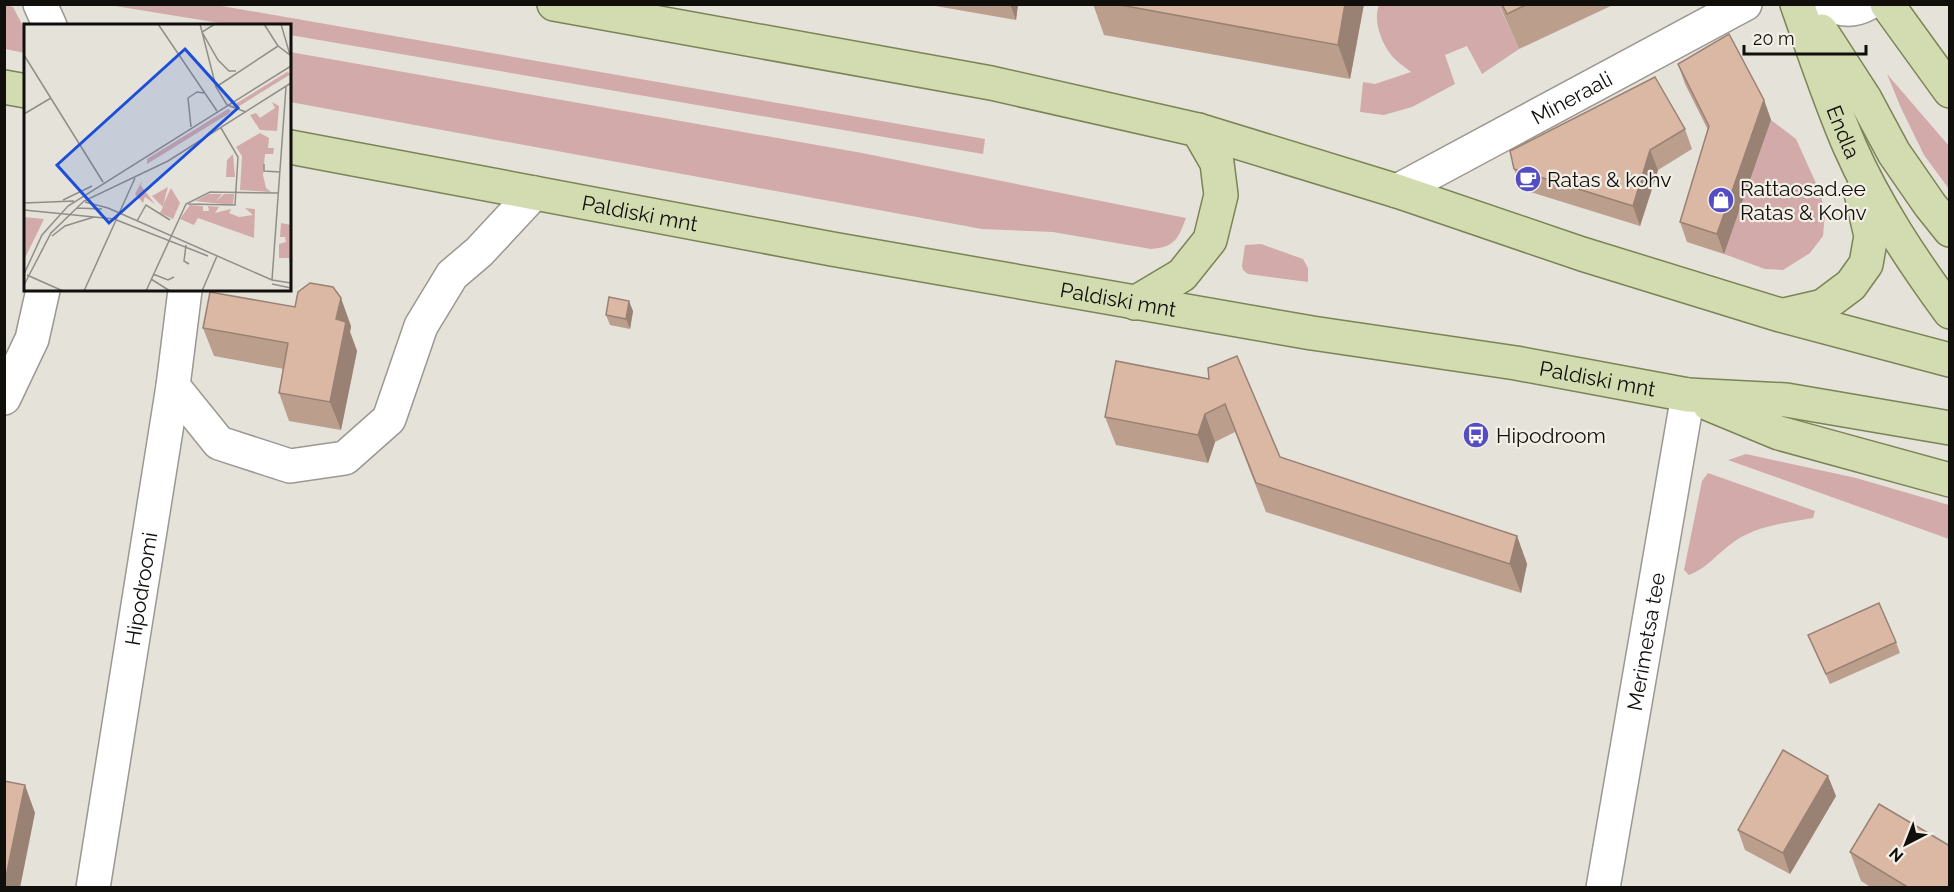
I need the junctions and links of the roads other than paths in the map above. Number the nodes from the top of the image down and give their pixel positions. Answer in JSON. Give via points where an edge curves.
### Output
{"nodes":[{"id":1,"x":39,"y":4,"type":"edge"},
{"id":2,"x":554,"y":4,"type":"edge"},
{"id":3,"x":1745,"y":4,"type":"edge"},
{"id":4,"x":1797,"y":4,"type":"edge"},
{"id":5,"x":1803,"y":4,"type":"edge"},
{"id":6,"x":1830,"y":4,"type":"edge"},
{"id":7,"x":1866,"y":4,"type":"edge"},
{"id":8,"x":1887,"y":4,"type":"edge"},
{"id":9,"x":49,"y":24,"type":"edge"},
{"id":10,"x":4,"y":87,"type":"edge"},
{"id":11,"x":24,"y":91,"type":"edge"},
{"id":12,"x":1950,"y":92,"type":"edge"},
{"id":13,"x":1197,"y":130,"type":"junction"},
{"id":14,"x":291,"y":147,"type":"edge"},
{"id":15,"x":1850,"y":147,"type":"junction"},
{"id":16,"x":1397,"y":191,"type":"junction"},
{"id":17,"x":534,"y":193,"type":"junction"},
{"id":18,"x":1950,"y":230,"type":"edge"},
{"id":19,"x":42,"y":291,"type":"edge"},
{"id":20,"x":185,"y":291,"type":"edge"},
{"id":21,"x":1135,"y":303,"type":"junction"},
{"id":22,"x":1950,"y":312,"type":"edge"},
{"id":23,"x":1780,"y":315,"type":"junction"},
{"id":24,"x":18,"y":340,"type":"edge"},
{"id":25,"x":1950,"y":360,"type":"edge"},
{"id":26,"x":173,"y":386,"type":"junction"},
{"id":27,"x":1688,"y":395,"type":"junction"},
{"id":28,"x":4,"y":398,"type":"edge"},
{"id":29,"x":1950,"y":428,"type":"edge"},
{"id":30,"x":1950,"y":480,"type":"edge"},
{"id":31,"x":93,"y":888,"type":"edge"},
{"id":32,"x":1603,"y":888,"type":"edge"}],
"edges":[{"from":1,"to":9,"type":"street"},
{"from":2,"to":13,"type":"main road","via":[[991,83]]},
{"from":3,"to":16,"type":"street","name":"Mineraali"},
{"from":4,"to":15,"type":"main road","name":"Endla"},
{"from":5,"to":18,"type":"main road","via":[[1865,99],[1894,153]]},
{"from":6,"to":7,"type":"street","via":[[1840,10]]},
{"from":8,"to":12,"type":"main road"},
{"from":10,"to":11,"type":"main road"},
{"from":13,"to":16,"type":"main road"},
{"from":13,"to":21,"type":"main road","via":[[1217,163],[1221,195],[1210,240],[1182,275]]},
{"from":14,"to":17,"type":"main road","name":"Paldiski mnt"},
{"from":15,"to":22,"type":"main road","name":"Endla","via":[[1883,213]]},
{"from":15,"to":23,"type":"main road","via":[[1871,236],[1866,264],[1851,285],[1823,306]]},
{"from":16,"to":23,"type":"main road"},
{"from":17,"to":21,"type":"main road","name":"Paldiski mnt"},
{"from":17,"to":26,"type":"street","via":[[452,275],[421,326],[389,419],[345,458],[290,466],[219,443]]},
{"from":19,"to":24,"type":"street"},
{"from":20,"to":26,"type":"street","name":"Hipodroomi"},
{"from":21,"to":27,"type":"main road","name":"Paldiski mnt","via":[[1516,363]]},
{"from":23,"to":25,"type":"main road"},
{"from":24,"to":28,"type":"street"},
{"from":26,"to":31,"type":"street","name":"Hipodroomi"},
{"from":27,"to":29,"type":"main road","name":"Paldiski mnt","via":[[1786,400]]},
{"from":27,"to":30,"type":"main road","via":[[1779,433]]},
{"from":27,"to":32,"type":"street","name":"Merimetsa tee"}]}
